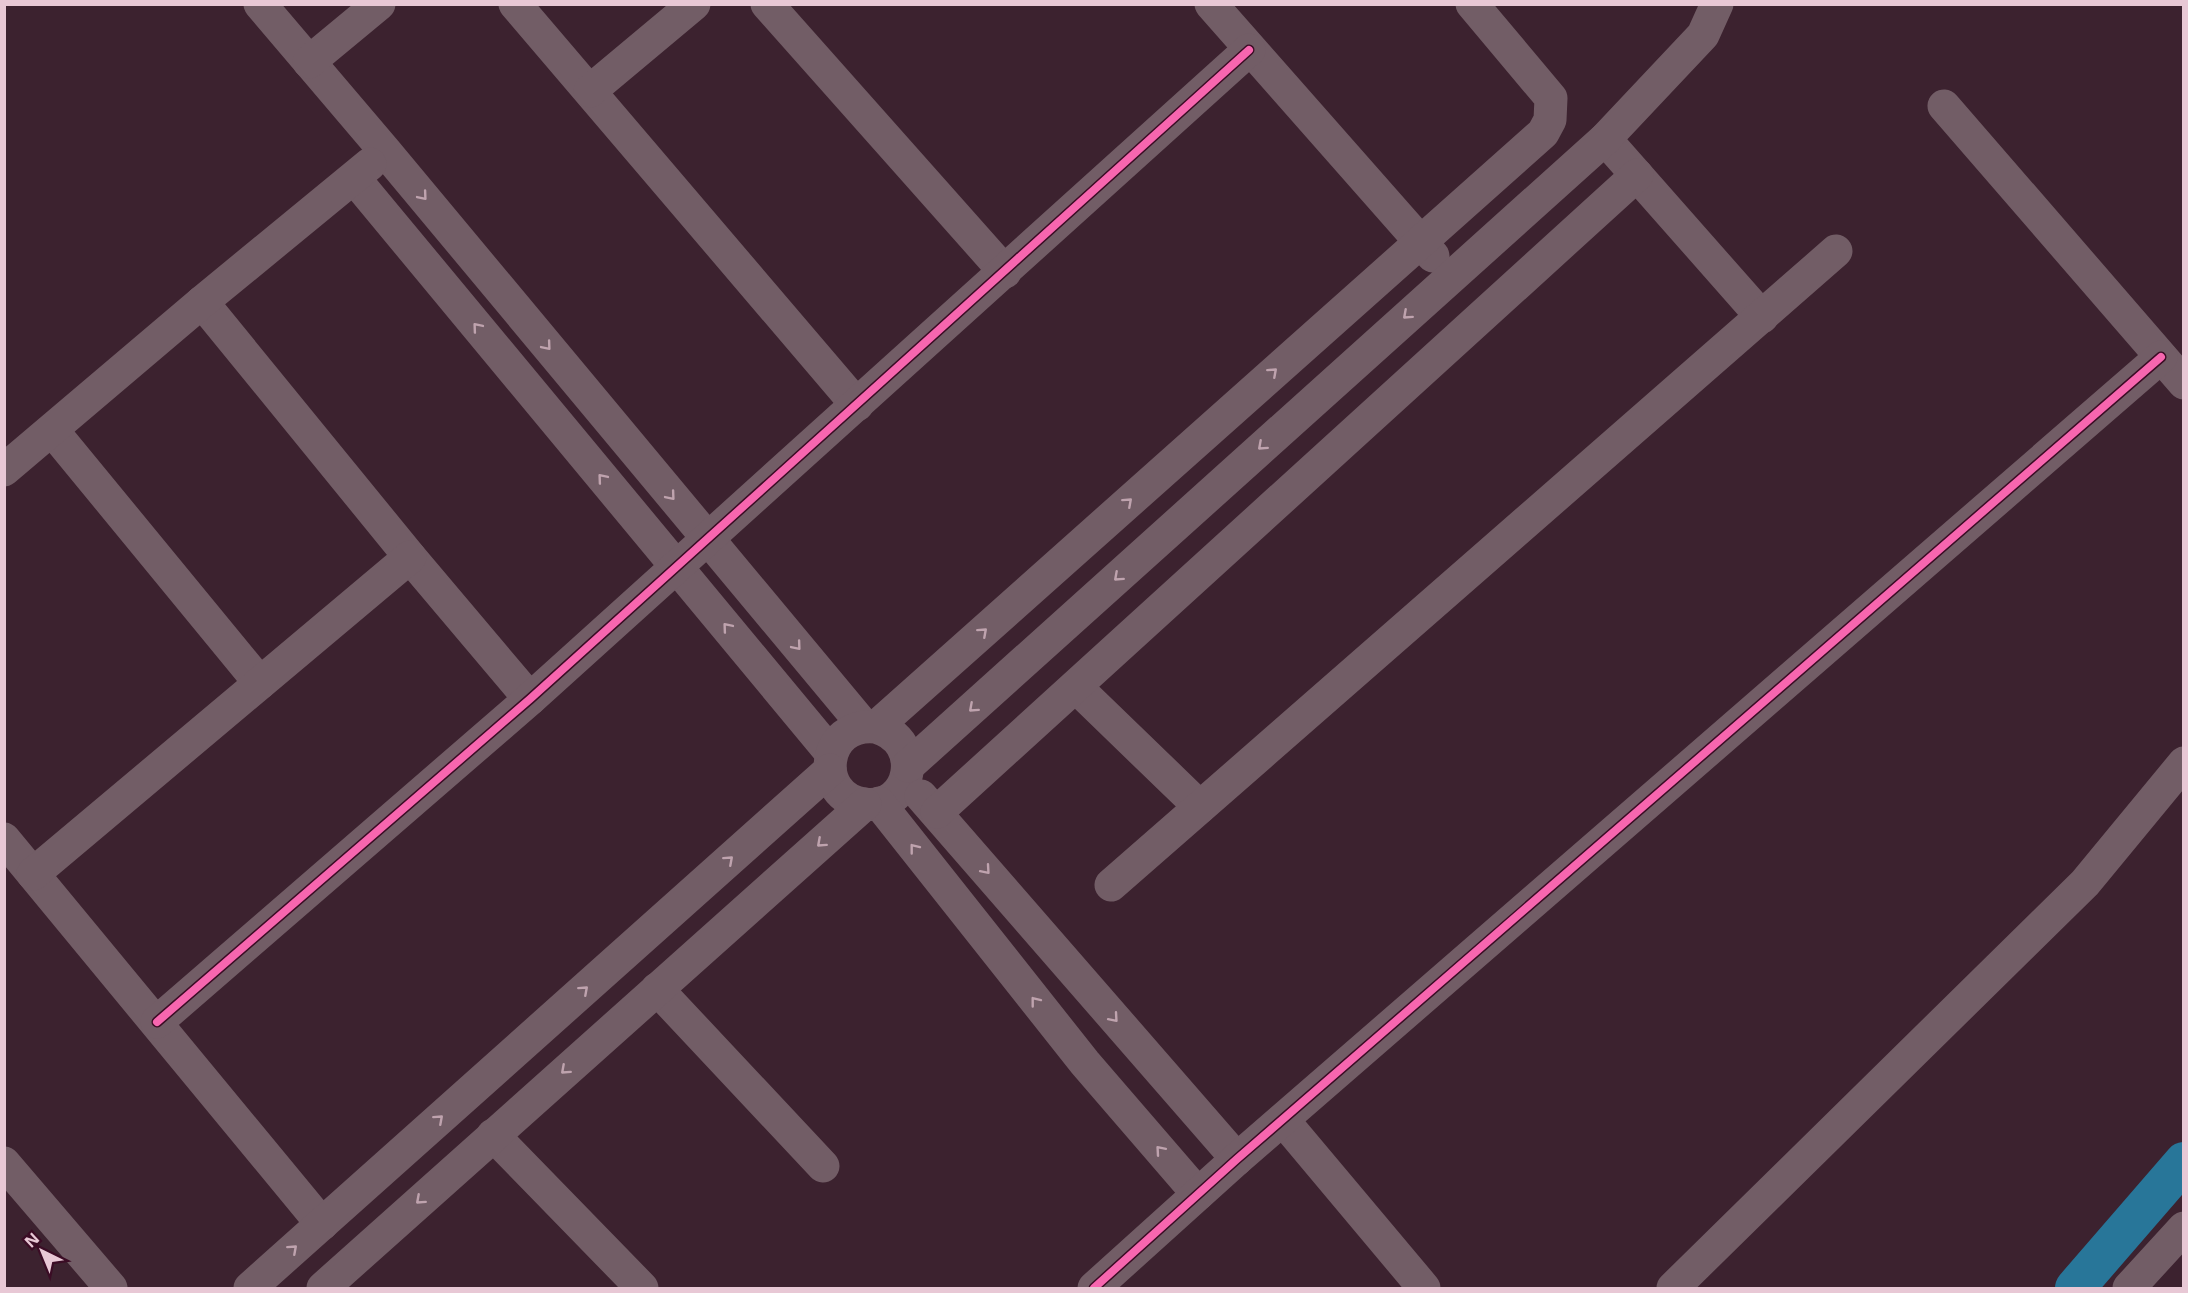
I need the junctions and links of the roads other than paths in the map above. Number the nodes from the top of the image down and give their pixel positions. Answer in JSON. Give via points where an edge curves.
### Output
{"nodes":[{"id":1,"x":260,"y":4,"type":"edge"},
{"id":2,"x":378,"y":4,"type":"edge"},
{"id":3,"x":515,"y":4,"type":"edge"},
{"id":4,"x":694,"y":4,"type":"edge"},
{"id":5,"x":767,"y":4,"type":"edge"},
{"id":6,"x":1211,"y":4,"type":"edge"},
{"id":7,"x":1472,"y":4,"type":"edge"},
{"id":8,"x":1717,"y":4,"type":"edge"},
{"id":9,"x":1249,"y":50,"type":"junction"},
{"id":10,"x":309,"y":62,"type":"junction"},
{"id":11,"x":590,"y":91,"type":"junction"},
{"id":12,"x":1944,"y":106,"type":"dead end"},
{"id":13,"x":1605,"y":139,"type":"junction"},
{"id":14,"x":386,"y":151,"type":"junction"},
{"id":15,"x":1637,"y":175,"type":"junction"},
{"id":16,"x":354,"y":178,"type":"junction"},
{"id":17,"x":1419,"y":241,"type":"junction"},
{"id":18,"x":1836,"y":251,"type":"dead end"},
{"id":19,"x":1005,"y":272,"type":"junction"},
{"id":20,"x":1450,"y":276,"type":"junction"},
{"id":21,"x":201,"y":302,"type":"junction"},
{"id":22,"x":1762,"y":317,"type":"junction"},
{"id":23,"x":2161,"y":357,"type":"junction"},
{"id":24,"x":2184,"y":383,"type":"edge"},
{"id":25,"x":857,"y":405,"type":"junction"},
{"id":26,"x":52,"y":430,"type":"junction"},
{"id":27,"x":4,"y":470,"type":"edge"},
{"id":28,"x":708,"y":540,"type":"junction"},
{"id":29,"x":410,"y":557,"type":"junction"},
{"id":30,"x":676,"y":567,"type":"junction"},
{"id":31,"x":260,"y":683,"type":"junction"},
{"id":32,"x":1076,"y":687,"type":"junction"},
{"id":33,"x":530,"y":699,"type":"junction"},
{"id":34,"x":870,"y":726,"type":"junction"},
{"id":35,"x":831,"y":761,"type":"junction"},
{"id":36,"x":2184,"y":763,"type":"edge"},
{"id":37,"x":907,"y":773,"type":"junction"},
{"id":38,"x":872,"y":804,"type":"junction"},
{"id":39,"x":1200,"y":807,"type":"junction"},
{"id":40,"x":936,"y":812,"type":"junction"},
{"id":41,"x":4,"y":839,"type":"edge"},
{"id":42,"x":33,"y":874,"type":"junction"},
{"id":43,"x":1111,"y":885,"type":"dead end"},
{"id":44,"x":657,"y":989,"type":"junction"},
{"id":45,"x":157,"y":1022,"type":"junction"},
{"id":46,"x":1283,"y":1120,"type":"junction"},
{"id":47,"x":493,"y":1135,"type":"junction"},
{"id":48,"x":1237,"y":1159,"type":"junction"},
{"id":49,"x":4,"y":1163,"type":"edge"},
{"id":50,"x":824,"y":1166,"type":"dead end"},
{"id":51,"x":1198,"y":1194,"type":"junction"},
{"id":52,"x":322,"y":1224,"type":"junction"},
{"id":53,"x":2184,"y":1228,"type":"edge"},
{"id":54,"x":336,"y":1284,"type":"edge"},
{"id":55,"x":111,"y":1288,"type":"edge"},
{"id":56,"x":250,"y":1288,"type":"edge"},
{"id":57,"x":642,"y":1288,"type":"edge"},
{"id":58,"x":1094,"y":1288,"type":"edge"},
{"id":59,"x":1424,"y":1288,"type":"edge"},
{"id":60,"x":1672,"y":1288,"type":"edge"},
{"id":61,"x":2129,"y":1288,"type":"edge"}],
"edges":[{"from":1,"to":10,"type":"street"},
{"from":2,"to":10,"type":"street"},
{"from":3,"to":11,"type":"street"},
{"from":4,"to":11,"type":"street"},
{"from":5,"to":19,"type":"street"},
{"from":6,"to":9,"type":"street"},
{"from":7,"to":17,"type":"street","via":[[1551,98],[1550,120],[1543,133]]},
{"from":8,"to":13,"type":"street","via":[[1703,35]]},
{"from":9,"to":17,"type":"street"},
{"from":9,"to":19,"type":"street"},
{"from":10,"to":14,"type":"street"},
{"from":11,"to":25,"type":"street"},
{"from":12,"to":23,"type":"street"},
{"from":13,"to":15,"type":"street"},
{"from":13,"to":20,"type":"street"},
{"from":14,"to":16,"type":"street"},
{"from":14,"to":28,"type":"street","one_way":true},
{"from":15,"to":22,"type":"street"},
{"from":15,"to":32,"type":"street"},
{"from":16,"to":21,"type":"street"},
{"from":30,"to":16,"type":"street","one_way":true},
{"from":17,"to":20,"type":"street"},
{"from":34,"to":17,"type":"street","one_way":true},
{"from":18,"to":22,"type":"street"},
{"from":19,"to":25,"type":"street"},
{"from":20,"to":37,"type":"street","one_way":true},
{"from":21,"to":26,"type":"street"},
{"from":21,"to":29,"type":"street"},
{"from":22,"to":39,"type":"street"},
{"from":23,"to":24,"type":"street"},
{"from":23,"to":46,"type":"street"},
{"from":25,"to":28,"type":"street"},
{"from":26,"to":27,"type":"street"},
{"from":26,"to":31,"type":"street"},
{"from":28,"to":30,"type":"street"},
{"from":28,"to":34,"type":"street","one_way":true},
{"from":29,"to":31,"type":"street"},
{"from":29,"to":33,"type":"street"},
{"from":30,"to":33,"type":"street"},
{"from":35,"to":30,"type":"street","one_way":true},
{"from":31,"to":42,"type":"street"},
{"from":32,"to":39,"type":"street"},
{"from":32,"to":40,"type":"street"},
{"from":33,"to":45,"type":"street"},
{"from":34,"to":35,"type":"street","via":[[855,728],[841,738]]},
{"from":34,"to":37,"type":"street","via":[[885,729],[900,740],[905,748]]},
{"from":35,"to":38,"type":"street","via":[[836,786],[842,793],[848,799]]},
{"from":52,"to":35,"type":"street","one_way":true},
{"from":36,"to":60,"type":"street","via":[[2085,883]]},
{"from":37,"to":38,"type":"street","via":[[895,794]]},
{"from":37,"to":40,"type":"street"},
{"from":38,"to":44,"type":"street","one_way":true},
{"from":51,"to":38,"type":"street","one_way":true},
{"from":39,"to":43,"type":"street"},
{"from":40,"to":48,"type":"street","one_way":true},
{"from":41,"to":42,"type":"street"},
{"from":42,"to":45,"type":"street"},
{"from":44,"to":47,"type":"street","one_way":true},
{"from":44,"to":50,"type":"street"},
{"from":45,"to":52,"type":"street"},
{"from":46,"to":48,"type":"street"},
{"from":46,"to":59,"type":"street"},
{"from":47,"to":54,"type":"street","one_way":true},
{"from":47,"to":57,"type":"street"},
{"from":48,"to":51,"type":"street"},
{"from":49,"to":55,"type":"street"},
{"from":51,"to":58,"type":"street"},
{"from":56,"to":52,"type":"street","one_way":true},
{"from":53,"to":61,"type":"street"}]}
